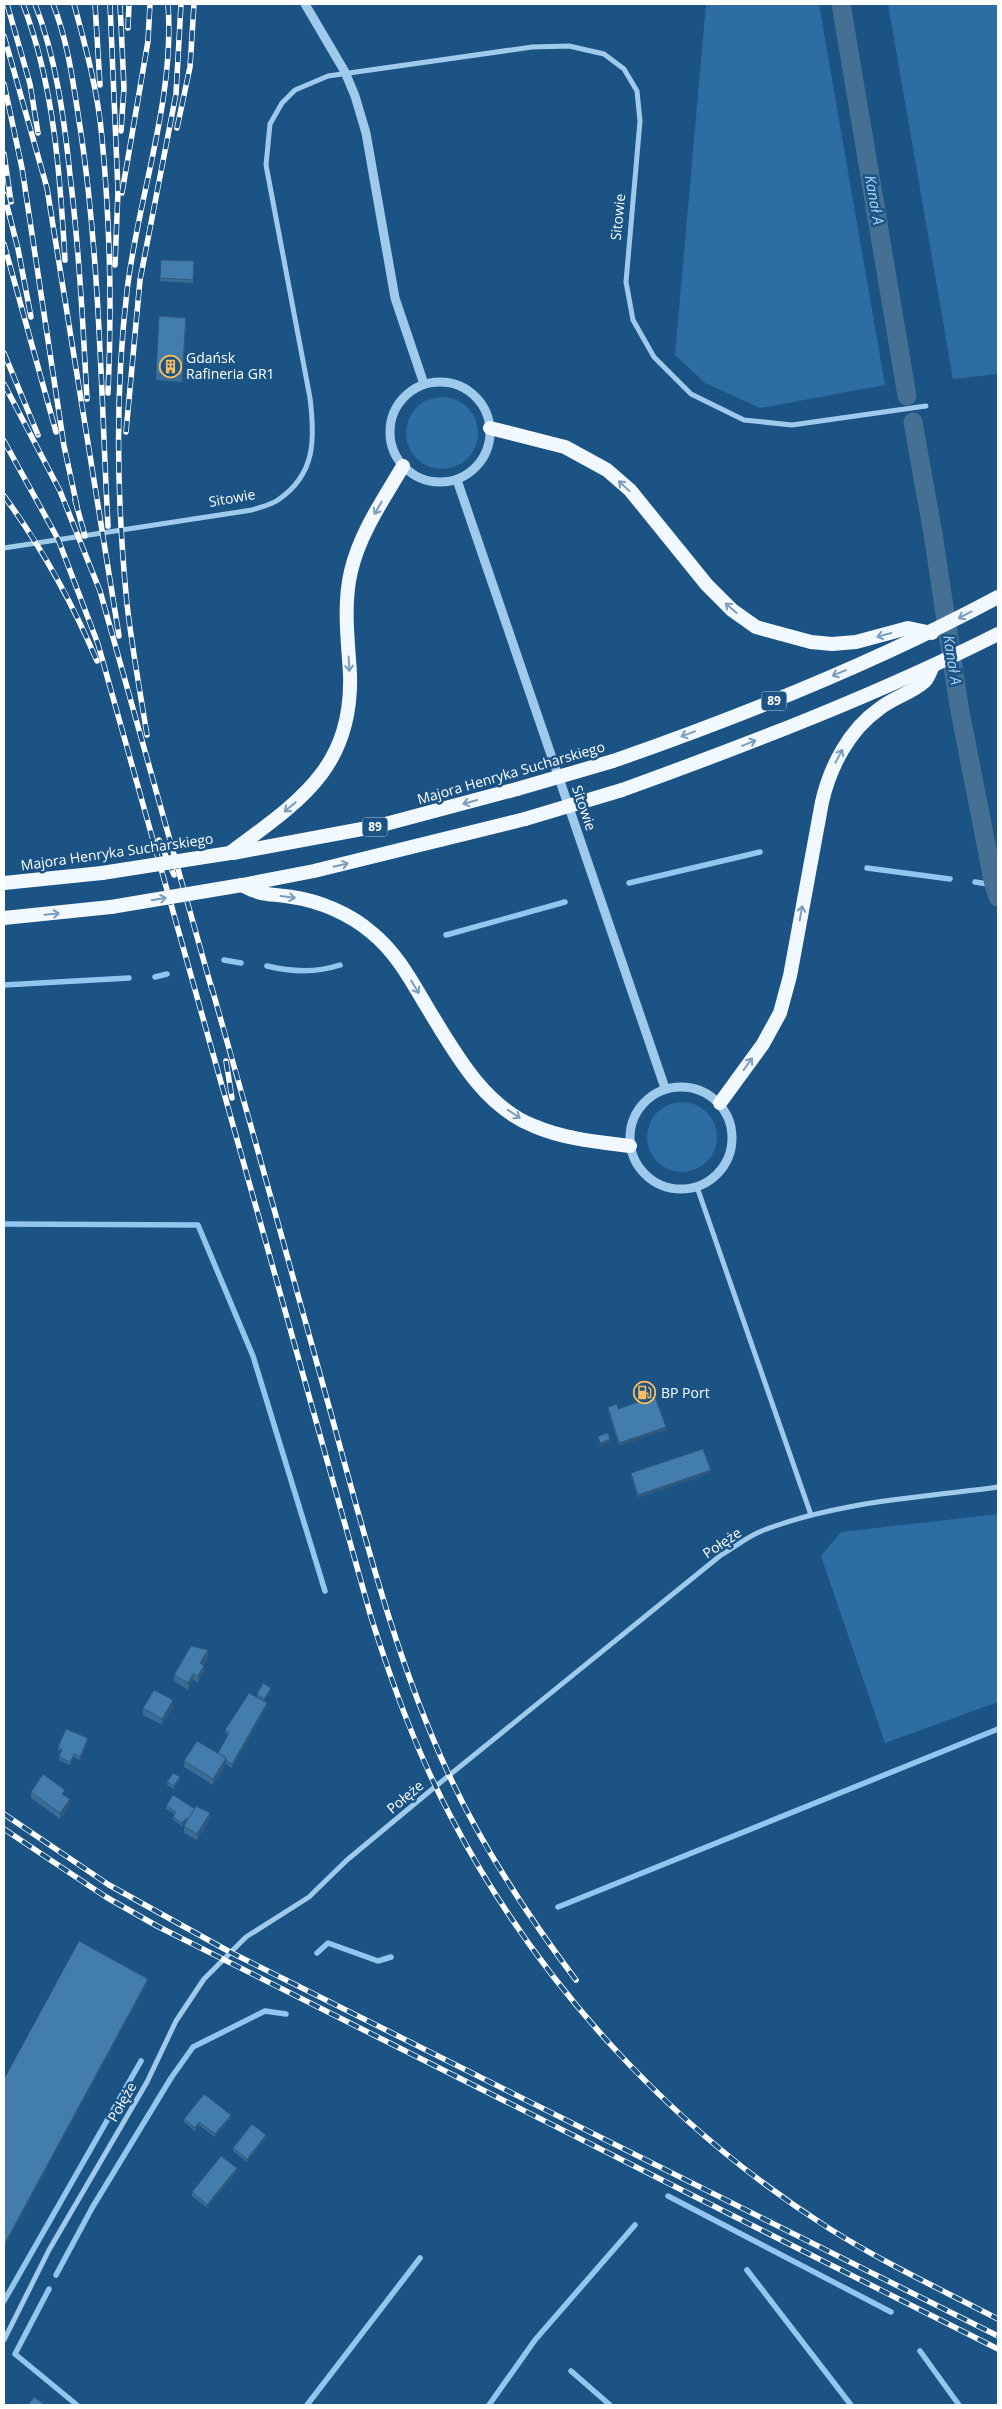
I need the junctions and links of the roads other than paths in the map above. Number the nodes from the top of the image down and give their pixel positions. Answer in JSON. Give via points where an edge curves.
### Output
{"nodes":[{"id":1,"x":305,"y":4,"type":"edge"},
{"id":2,"x":345,"y":72,"type":"junction"},
{"id":3,"x":424,"y":384,"type":"junction"},
{"id":4,"x":926,"y":406,"type":"dead end"},
{"id":5,"x":490,"y":428,"type":"junction"},
{"id":6,"x":402,"y":466,"type":"junction"},
{"id":7,"x":457,"y":480,"type":"junction"},
{"id":8,"x":4,"y":548,"type":"edge"},
{"id":9,"x":998,"y":597,"type":"edge"},
{"id":10,"x":932,"y":633,"type":"junction"},
{"id":11,"x":998,"y":634,"type":"edge"},
{"id":12,"x":932,"y":668,"type":"junction"},
{"id":13,"x":230,"y":853,"type":"junction"},
{"id":14,"x":4,"y":883,"type":"edge"},
{"id":15,"x":242,"y":885,"type":"junction"},
{"id":16,"x":4,"y":918,"type":"edge"},
{"id":17,"x":665,"y":1088,"type":"junction"},
{"id":18,"x":720,"y":1104,"type":"junction"},
{"id":19,"x":630,"y":1146,"type":"junction"},
{"id":20,"x":697,"y":1187,"type":"junction"},
{"id":21,"x":998,"y":1487,"type":"edge"},
{"id":22,"x":811,"y":1515,"type":"junction"},
{"id":23,"x":4,"y":2340,"type":"edge"}],
"edges":[{"from":1,"to":2,"type":"street"},
{"from":2,"to":3,"type":"street","via":[[366,133],[395,298]]},
{"from":2,"to":4,"type":"street","name":"Sitowie","via":[[532,47],[569,46],[604,54],[624,69],[637,91],[640,121],[626,282],[633,320],[654,357],[692,394],[744,420],[792,425]]},
{"from":2,"to":8,"type":"street","name":"Sitowie","via":[[295,90],[282,103],[270,124],[266,146],[270,194],[312,418],[311,454],[301,479],[277,501],[252,510]]},
{"from":3,"to":5,"type":"street","via":[[450,383],[462,387],[482,404]]},
{"from":3,"to":6,"type":"street","via":[[398,404],[392,419],[390,436]]},
{"from":5,"to":7,"type":"street","via":[[490,442],[482,460]]},
{"from":10,"to":5,"type":"highway","one_way":true,"via":[[908,628],[856,642],[832,644],[811,642],[756,626],[732,610],[707,585],[630,490],[607,470],[565,447]]},
{"from":6,"to":7,"type":"street","via":[[428,481]]},
{"from":6,"to":13,"type":"highway","one_way":true,"via":[[362,536],[350,572],[346,615],[350,697],[340,742],[304,795]]},
{"from":7,"to":17,"type":"street","name":"Sitowie"},
{"from":9,"to":10,"type":"highway","name":"Majora Henryka Sucharskiego","number":"89","one_way":true},
{"from":10,"to":13,"type":"highway","name":"Majora Henryka Sucharskiego","number":"89","one_way":true,"bridge":true,"via":[[730,719],[613,761],[378,826]]},
{"from":11,"to":12,"type":"highway","number":"89"},
{"from":15,"to":12,"type":"highway","number":"89","one_way":true,"bridge":true,"via":[[324,869],[525,819],[622,790],[718,755]]},
{"from":18,"to":12,"type":"highway","one_way":true,"via":[[763,1044],[780,1013],[790,976],[825,788],[839,755],[862,724],[878,709],[926,681]]},
{"from":13,"to":14,"type":"highway","name":"Majora Henryka Sucharskiego","number":"89","bridge":true,"via":[[102,873]]},
{"from":16,"to":15,"type":"highway","number":"89","one_way":true,"bridge":true,"via":[[111,906]]},
{"from":15,"to":19,"type":"highway","one_way":true,"via":[[258,894],[294,897],[346,914],[370,931],[387,946],[404,969],[458,1058],[484,1089],[514,1115],[557,1134]]},
{"from":17,"to":18,"type":"street","via":[[689,1087],[711,1096]]},
{"from":17,"to":19,"type":"street","via":[[644,1101],[637,1111],[632,1122]]},
{"from":18,"to":20,"type":"street","via":[[730,1123],[732,1146],[716,1175]]},
{"from":19,"to":20,"type":"street","via":[[640,1169],[660,1185],[684,1189]]},
{"from":20,"to":22,"type":"street"},
{"from":21,"to":22,"type":"street","name":"Połęże","via":[[872,1502]]},
{"from":22,"to":23,"type":"street","name":"Połęże","via":[[762,1530],[721,1555],[436,1786],[347,1860],[309,1897],[246,1937],[210,1973],[176,2021],[147,2082],[49,2250]]}]}
